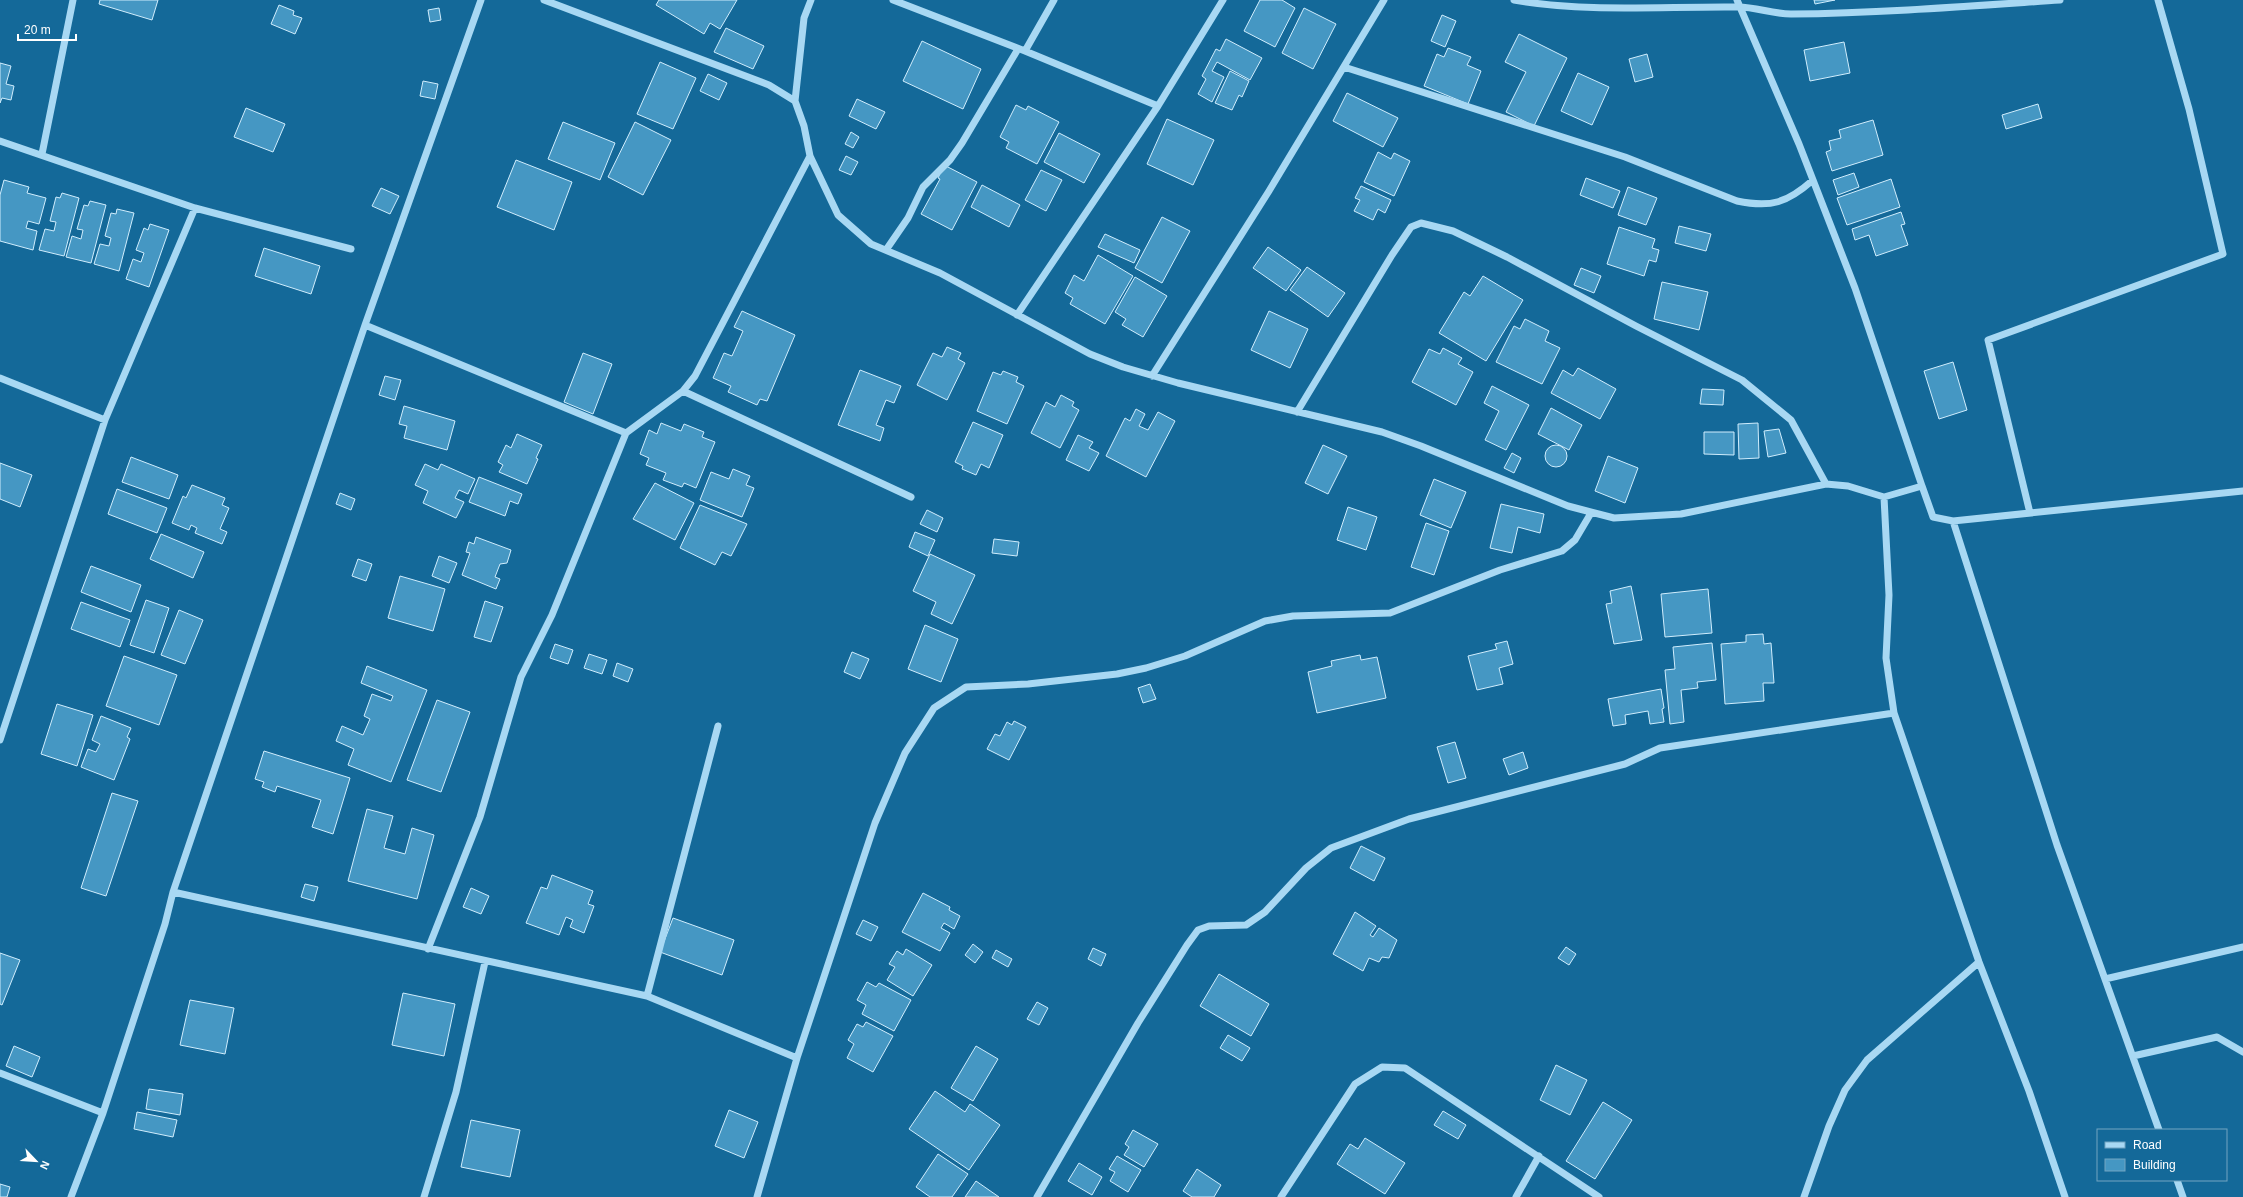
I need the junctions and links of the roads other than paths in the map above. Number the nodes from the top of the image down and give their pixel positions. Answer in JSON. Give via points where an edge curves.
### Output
{"nodes":[{"id":1,"x":73,"y":0,"type":"edge"},
{"id":2,"x":480,"y":0,"type":"edge"},
{"id":3,"x":544,"y":0,"type":"edge"},
{"id":4,"x":811,"y":0,"type":"edge"},
{"id":5,"x":893,"y":0,"type":"edge"},
{"id":6,"x":1054,"y":0,"type":"edge"},
{"id":7,"x":1223,"y":0,"type":"edge"},
{"id":8,"x":1384,"y":0,"type":"edge"},
{"id":9,"x":1514,"y":0,"type":"edge"},
{"id":10,"x":2060,"y":0,"type":"edge"},
{"id":11,"x":2158,"y":0,"type":"edge"},
{"id":12,"x":1739,"y":3,"type":"edge"},
{"id":13,"x":1021,"y":50,"type":"junction"},
{"id":14,"x":1344,"y":67,"type":"junction"},
{"id":15,"x":795,"y":101,"type":"junction"},
{"id":16,"x":1158,"y":106,"type":"junction"},
{"id":17,"x":0,"y":140,"type":"edge"},
{"id":18,"x":42,"y":154,"type":"junction"},
{"id":19,"x":810,"y":156,"type":"junction"},
{"id":20,"x":1813,"y":180,"type":"junction"},
{"id":21,"x":195,"y":208,"type":"junction"},
{"id":22,"x":351,"y":248,"type":"dead end"},
{"id":23,"x":886,"y":250,"type":"junction"},
{"id":24,"x":1018,"y":315,"type":"junction"},
{"id":25,"x":365,"y":325,"type":"junction"},
{"id":26,"x":1152,"y":376,"type":"junction"},
{"id":27,"x":0,"y":378,"type":"edge"},
{"id":28,"x":683,"y":391,"type":"junction"},
{"id":29,"x":1297,"y":412,"type":"junction"},
{"id":30,"x":105,"y":420,"type":"junction"},
{"id":31,"x":626,"y":432,"type":"junction"},
{"id":32,"x":1826,"y":484,"type":"junction"},
{"id":33,"x":1922,"y":486,"type":"junction"},
{"id":34,"x":2243,"y":491,"type":"edge"},
{"id":35,"x":1884,"y":496,"type":"junction"},
{"id":36,"x":911,"y":497,"type":"dead end"},
{"id":37,"x":2030,"y":512,"type":"junction"},
{"id":38,"x":1591,"y":513,"type":"junction"},
{"id":39,"x":1953,"y":521,"type":"junction"},
{"id":40,"x":1894,"y":713,"type":"junction"},
{"id":41,"x":718,"y":726,"type":"dead end"},
{"id":42,"x":0,"y":740,"type":"edge"},
{"id":43,"x":173,"y":892,"type":"junction"},
{"id":44,"x":2243,"y":947,"type":"edge"},
{"id":45,"x":428,"y":949,"type":"junction"},
{"id":46,"x":485,"y":962,"type":"junction"},
{"id":47,"x":1979,"y":962,"type":"junction"},
{"id":48,"x":2105,"y":979,"type":"junction"},
{"id":49,"x":647,"y":996,"type":"junction"},
{"id":50,"x":2243,"y":1052,"type":"edge"},
{"id":51,"x":2133,"y":1056,"type":"junction"},
{"id":52,"x":797,"y":1058,"type":"junction"},
{"id":53,"x":0,"y":1074,"type":"edge"},
{"id":54,"x":103,"y":1113,"type":"junction"},
{"id":55,"x":2159,"y":1129,"type":"edge"},
{"id":56,"x":1539,"y":1156,"type":"junction"},
{"id":57,"x":2177,"y":1181,"type":"edge"},
{"id":58,"x":71,"y":1197,"type":"edge"},
{"id":59,"x":424,"y":1197,"type":"edge"},
{"id":60,"x":757,"y":1197,"type":"edge"},
{"id":61,"x":1037,"y":1197,"type":"edge"},
{"id":62,"x":1281,"y":1197,"type":"edge"},
{"id":63,"x":1516,"y":1197,"type":"edge"},
{"id":64,"x":1599,"y":1197,"type":"edge"},
{"id":65,"x":1804,"y":1197,"type":"edge"},
{"id":66,"x":2065,"y":1197,"type":"edge"},
{"id":67,"x":2184,"y":1197,"type":"edge"}],
"edges":[{"from":1,"to":18,"type":"street"},
{"from":2,"to":25,"type":"street"},
{"from":3,"to":15,"type":"street","via":[[769,85]]},
{"from":4,"to":15,"type":"street","via":[[804,18]]},
{"from":5,"to":13,"type":"street"},
{"from":6,"to":13,"type":"street"},
{"from":7,"to":16,"type":"street"},
{"from":8,"to":14,"type":"street"},
{"from":9,"to":12,"type":"street","via":[[1618,8]]},
{"from":10,"to":12,"type":"street","via":[[1789,14]]},
{"from":11,"to":37,"type":"street","via":[[2189,109],[2223,254],[1988,340]]},
{"from":12,"to":20,"type":"street"},
{"from":13,"to":16,"type":"street"},
{"from":13,"to":23,"type":"street","via":[[950,160],[923,186],[908,218]]},
{"from":14,"to":20,"type":"street","via":[[1625,157],[1737,201],[1755,204],[1785,201]]},
{"from":14,"to":26,"type":"street"},
{"from":15,"to":19,"type":"street","via":[[804,126]]},
{"from":16,"to":24,"type":"street"},
{"from":17,"to":18,"type":"street"},
{"from":18,"to":21,"type":"street"},
{"from":19,"to":23,"type":"street","via":[[838,215],[871,244]]},
{"from":19,"to":28,"type":"street","via":[[696,376]]},
{"from":20,"to":33,"type":"street","via":[[1856,288]]},
{"from":21,"to":22,"type":"street"},
{"from":21,"to":30,"type":"street"},
{"from":23,"to":24,"type":"street","via":[[940,273]]},
{"from":24,"to":26,"type":"street","via":[[1090,354]]},
{"from":25,"to":31,"type":"street"},
{"from":25,"to":43,"type":"street"},
{"from":26,"to":29,"type":"street"},
{"from":27,"to":30,"type":"street"},
{"from":28,"to":31,"type":"street"},
{"from":28,"to":36,"type":"street"},
{"from":29,"to":32,"type":"street","via":[[1392,255],[1411,228],[1421,223],[1453,232],[1508,258],[1742,380],[1791,420]]},
{"from":29,"to":38,"type":"street","via":[[1402,439]]},
{"from":30,"to":42,"type":"street"},
{"from":31,"to":45,"type":"street","via":[[552,615],[521,677],[480,816]]},
{"from":32,"to":35,"type":"street","via":[[1856,487]]},
{"from":32,"to":38,"type":"street","via":[[1681,514],[1614,518]]},
{"from":33,"to":35,"type":"street"},
{"from":33,"to":39,"type":"street","via":[[1934,517]]},
{"from":34,"to":37,"type":"street"},
{"from":35,"to":40,"type":"street","via":[[1889,595],[1886,658]]},
{"from":37,"to":39,"type":"street"},
{"from":38,"to":52,"type":"street","via":[[1575,540],[1562,551],[1500,570],[1390,613],[1293,616],[1265,621],[1185,656],[1146,668],[1117,674],[1028,684],[966,687],[934,708],[905,754],[875,822]]},
{"from":39,"to":48,"type":"street","via":[[2057,845]]},
{"from":40,"to":47,"type":"street"},
{"from":40,"to":61,"type":"street","via":[[1660,748],[1625,764],[1409,819],[1331,848],[1306,868],[1265,912],[1246,925],[1209,926],[1198,930],[1138,1023]]},
{"from":41,"to":49,"type":"street"},
{"from":43,"to":45,"type":"street"},
{"from":43,"to":54,"type":"street","via":[[165,924]]},
{"from":44,"to":48,"type":"street"},
{"from":45,"to":46,"type":"street"},
{"from":46,"to":49,"type":"street"},
{"from":46,"to":59,"type":"street","via":[[456,1092]]},
{"from":47,"to":65,"type":"street","via":[[1867,1060],[1845,1090],[1829,1126]]},
{"from":47,"to":66,"type":"street","via":[[2029,1092]]},
{"from":48,"to":51,"type":"street"},
{"from":49,"to":52,"type":"street"},
{"from":50,"to":51,"type":"street","via":[[2217,1037]]},
{"from":51,"to":55,"type":"street"},
{"from":52,"to":60,"type":"street"},
{"from":53,"to":54,"type":"street"},
{"from":54,"to":58,"type":"street"},
{"from":56,"to":62,"type":"street","via":[[1404,1068],[1382,1067],[1355,1084]]},
{"from":56,"to":63,"type":"street"},
{"from":56,"to":64,"type":"street"},
{"from":57,"to":67,"type":"street"}]}
